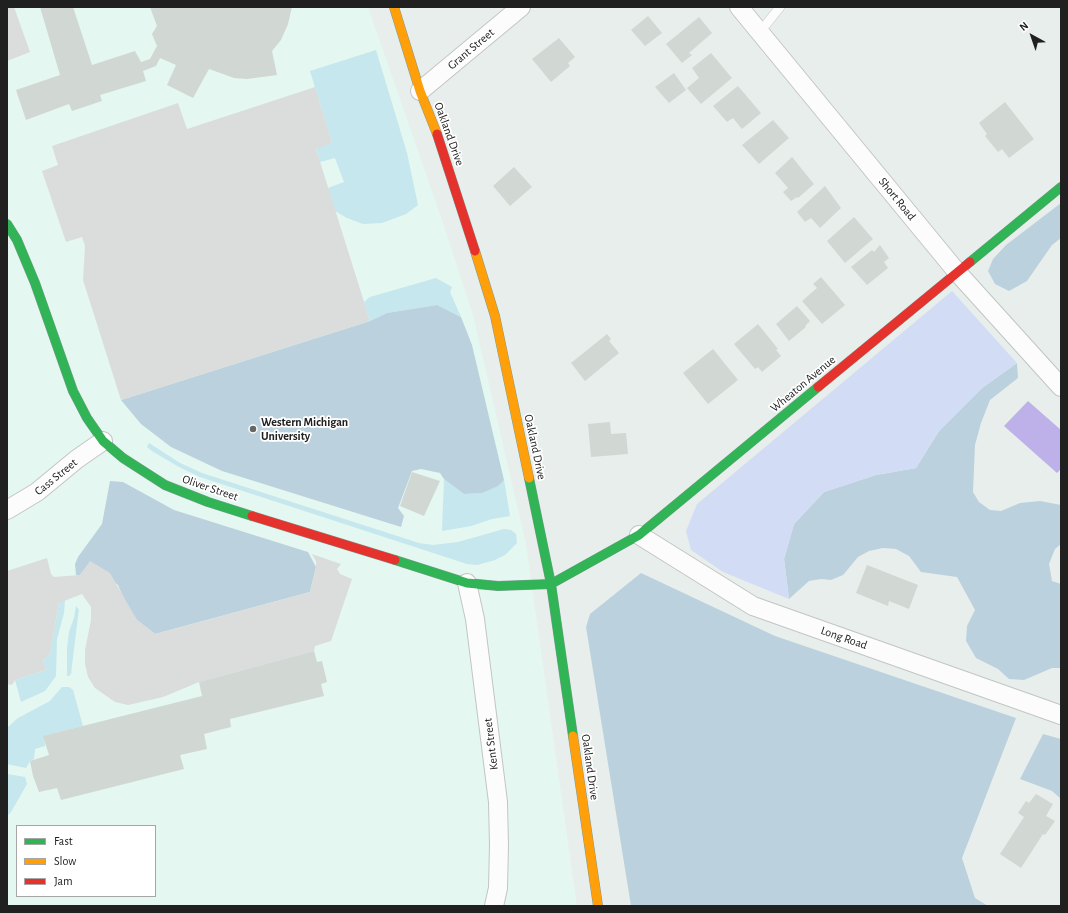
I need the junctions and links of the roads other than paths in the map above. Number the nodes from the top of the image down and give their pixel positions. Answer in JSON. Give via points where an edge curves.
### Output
{"nodes":[{"id":1,"x":394,"y":7,"type":"edge"},
{"id":2,"x":521,"y":7,"type":"edge"},
{"id":3,"x":739,"y":7,"type":"edge"},
{"id":4,"x":780,"y":7,"type":"edge"},
{"id":5,"x":760,"y":32,"type":"junction"},
{"id":6,"x":420,"y":91,"type":"junction"},
{"id":7,"x":1061,"y":187,"type":"edge"},
{"id":8,"x":7,"y":224,"type":"edge"},
{"id":9,"x":957,"y":272,"type":"junction"},
{"id":10,"x":1061,"y":387,"type":"edge"},
{"id":11,"x":103,"y":441,"type":"junction"},
{"id":12,"x":7,"y":510,"type":"edge"},
{"id":13,"x":639,"y":535,"type":"junction"},
{"id":14,"x":467,"y":583,"type":"junction"},
{"id":15,"x":551,"y":584,"type":"junction"},
{"id":16,"x":1061,"y":714,"type":"edge"},
{"id":17,"x":494,"y":906,"type":"edge"},
{"id":18,"x":598,"y":906,"type":"edge"}],
"edges":[{"from":1,"to":6,"type":"street","name":"Oakland Drive"},
{"from":2,"to":6,"type":"street","name":"Grant Street"},
{"from":3,"to":5,"type":"street","name":"Short Road"},
{"from":4,"to":5,"type":"lane"},
{"from":5,"to":9,"type":"street","name":"Short Road"},
{"from":6,"to":15,"type":"street","name":"Oakland Drive","via":[[444,151],[495,316]]},
{"from":7,"to":9,"type":"street","name":"Wheaton Avenue"},
{"from":8,"to":11,"type":"street","name":"Oliver Street","via":[[17,240],[35,283],[73,391]]},
{"from":9,"to":10,"type":"street","name":"Short Road"},
{"from":9,"to":13,"type":"street","name":"Wheaton Avenue"},
{"from":11,"to":12,"type":"street","name":"Cass Street","via":[[37,492]]},
{"from":11,"to":14,"type":"street","name":"Oliver Street","via":[[123,458],[179,491]]},
{"from":13,"to":15,"type":"street","name":"Wheaton Avenue"},
{"from":13,"to":16,"type":"street","name":"Long Road","via":[[753,606]]},
{"from":14,"to":15,"type":"street","name":"Oliver Street","via":[[498,586]]},
{"from":14,"to":17,"type":"street","name":"Kent Street","via":[[475,619],[498,802],[498,888]]},
{"from":15,"to":18,"type":"street","name":"Oakland Drive"}]}
